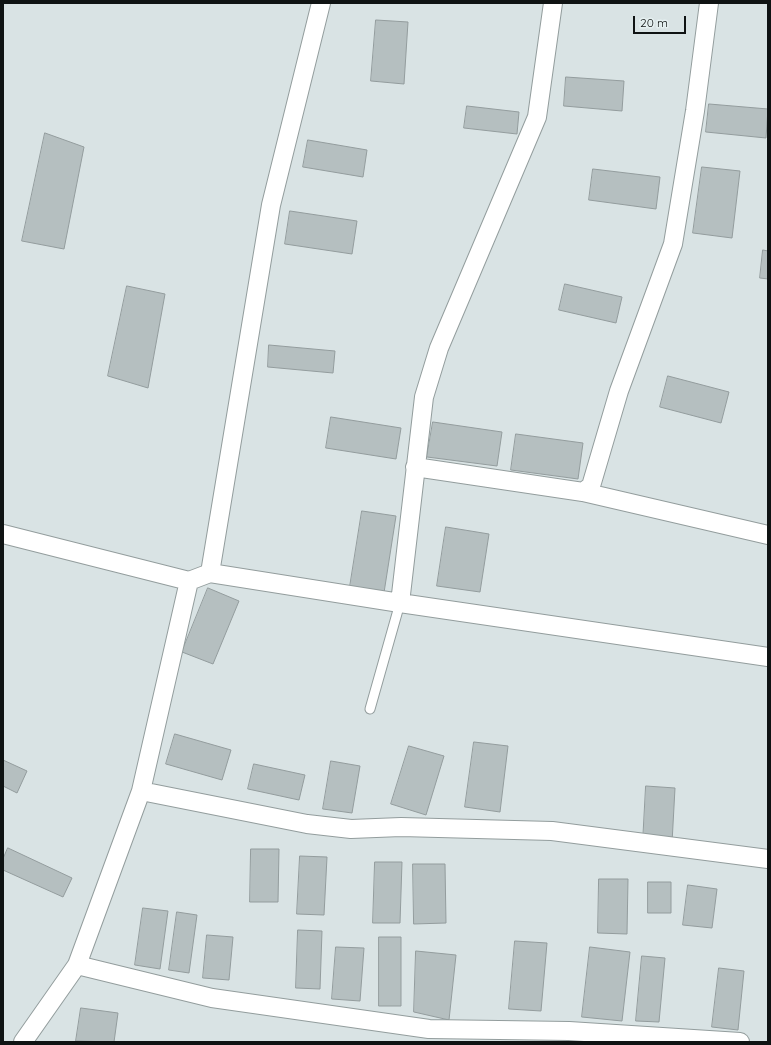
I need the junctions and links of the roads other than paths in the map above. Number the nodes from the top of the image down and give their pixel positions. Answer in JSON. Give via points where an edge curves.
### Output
{"nodes":[{"id":1,"x":321,"y":3,"type":"edge"},
{"id":2,"x":553,"y":3,"type":"edge"},
{"id":3,"x":709,"y":3,"type":"edge"},
{"id":4,"x":415,"y":467,"type":"junction"},
{"id":5,"x":582,"y":492,"type":"junction"},
{"id":6,"x":3,"y":534,"type":"edge"},
{"id":7,"x":768,"y":536,"type":"edge"},
{"id":8,"x":210,"y":573,"type":"junction"},
{"id":9,"x":189,"y":581,"type":"junction"},
{"id":10,"x":400,"y":603,"type":"junction"},
{"id":11,"x":768,"y":657,"type":"edge"},
{"id":12,"x":370,"y":709,"type":"dead end"},
{"id":13,"x":141,"y":791,"type":"junction"},
{"id":14,"x":768,"y":859,"type":"edge"},
{"id":15,"x":77,"y":965,"type":"junction"},
{"id":16,"x":23,"y":1042,"type":"edge"},
{"id":17,"x":740,"y":1042,"type":"edge"}],
"edges":[{"from":1,"to":8,"type":"street","via":[[271,205]]},
{"from":2,"to":4,"type":"street","via":[[537,117],[439,348],[424,397]]},
{"from":3,"to":5,"type":"street","via":[[695,111],[673,244],[619,391],[591,486]]},
{"from":4,"to":5,"type":"street"},
{"from":4,"to":10,"type":"street"},
{"from":5,"to":7,"type":"street"},
{"from":6,"to":9,"type":"street"},
{"from":8,"to":9,"type":"street"},
{"from":8,"to":10,"type":"street"},
{"from":9,"to":13,"type":"street"},
{"from":10,"to":11,"type":"street"},
{"from":10,"to":12,"type":"lane"},
{"from":13,"to":14,"type":"street","via":[[307,824],[351,829],[401,827],[552,831]]},
{"from":13,"to":15,"type":"street"},
{"from":15,"to":16,"type":"street"},
{"from":15,"to":17,"type":"street","via":[[212,998],[429,1029],[569,1031]]}]}
